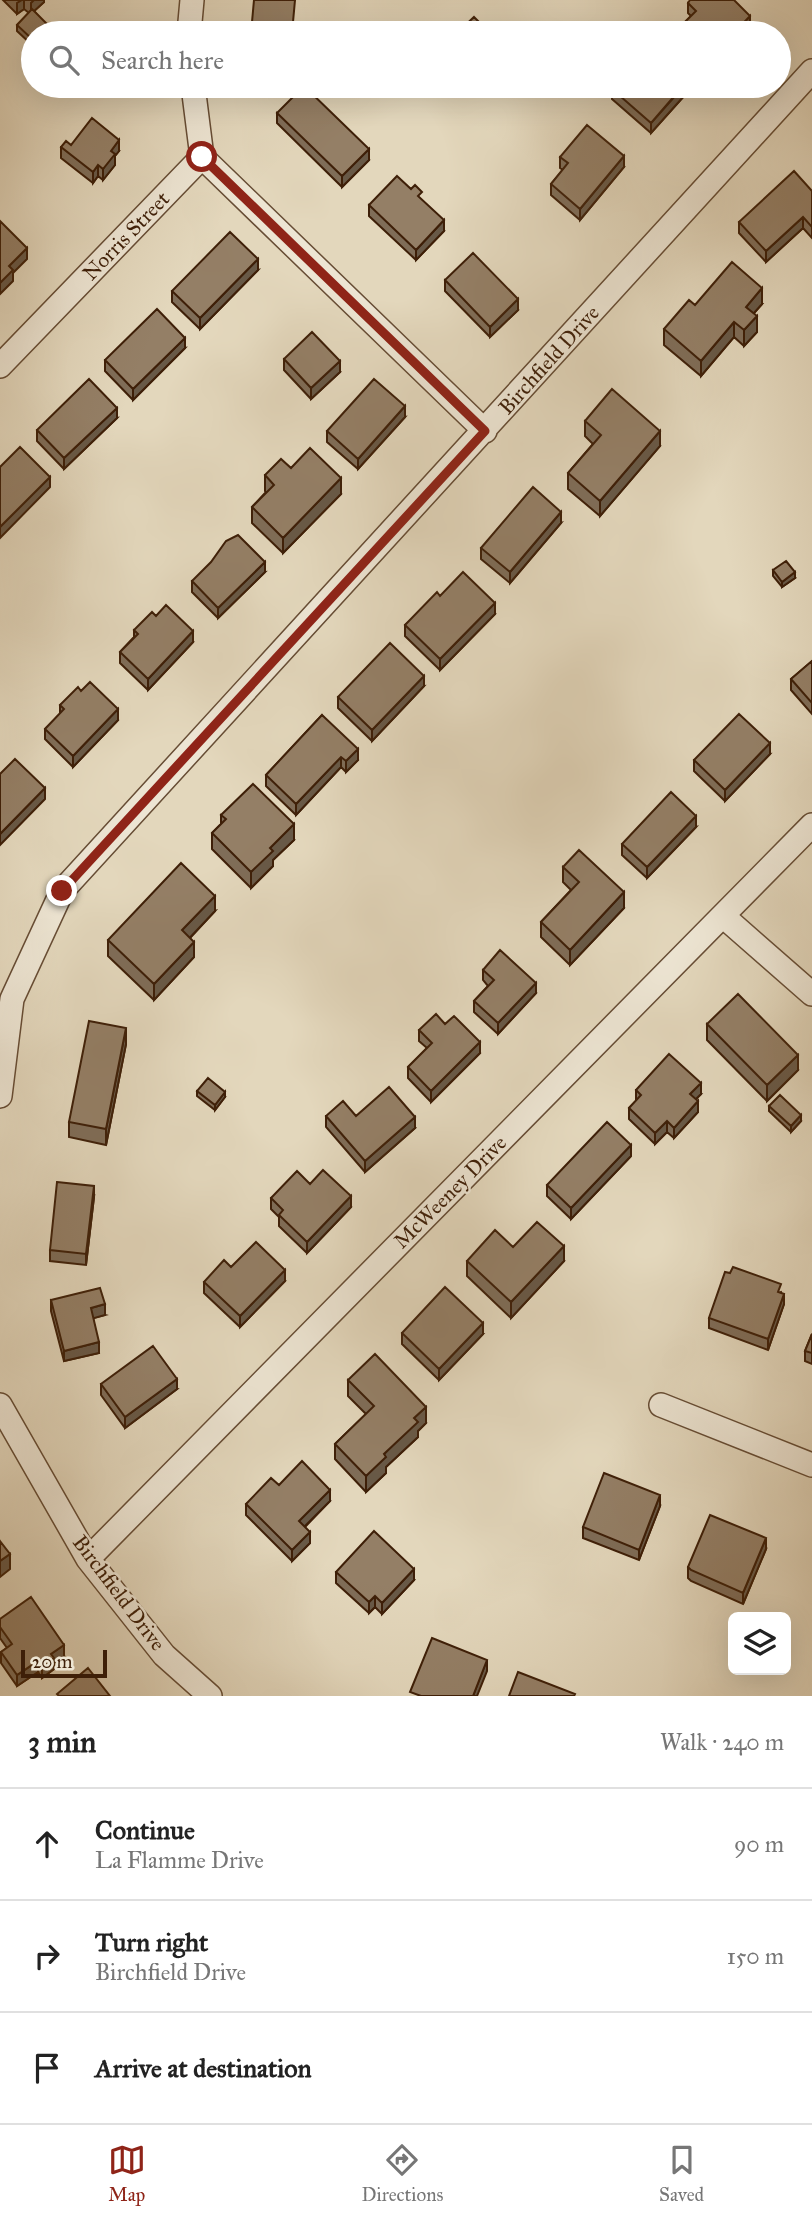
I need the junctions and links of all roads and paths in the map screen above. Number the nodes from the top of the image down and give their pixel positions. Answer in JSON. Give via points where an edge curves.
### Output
{"nodes":[{"id":1,"x":192,"y":0,"type":"edge"},
{"id":2,"x":190,"y":21,"type":"edge"},
{"id":3,"x":812,"y":71,"type":"edge"},
{"id":4,"x":791,"y":94,"type":"edge"},
{"id":5,"x":195,"y":98,"type":"edge"},
{"id":6,"x":787,"y":98,"type":"edge"},
{"id":7,"x":202,"y":157,"type":"junction"},
{"id":8,"x":0,"y":366,"type":"edge"},
{"id":9,"x":485,"y":431,"type":"junction"},
{"id":10,"x":812,"y":825,"type":"edge"},
{"id":11,"x":723,"y":916,"type":"junction"},
{"id":12,"x":812,"y":994,"type":"edge"},
{"id":13,"x":0,"y":1096,"type":"edge"},
{"id":14,"x":0,"y":1405,"type":"edge"},
{"id":15,"x":661,"y":1405,"type":"dead end"},
{"id":16,"x":812,"y":1465,"type":"edge"},
{"id":17,"x":88,"y":1559,"type":"junction"},
{"id":18,"x":210,"y":1696,"type":"edge"}],
"edges":[{"from":1,"to":2,"type":"street"},
{"from":3,"to":4,"type":"street","name":"Birchfield Drive"},
{"from":5,"to":7,"type":"street"},
{"from":6,"to":9,"type":"street","name":"Birchfield Drive"},
{"from":7,"to":8,"type":"street","name":"Norris Street"},
{"from":7,"to":9,"type":"street"},
{"from":9,"to":13,"type":"street","name":"Birchfield Drive","via":[[62,891],[12,999]]},
{"from":10,"to":11,"type":"street","name":"McWeeney Drive"},
{"from":11,"to":12,"type":"street"},
{"from":11,"to":17,"type":"street","name":"McWeeney Drive"},
{"from":14,"to":17,"type":"street","name":"Birchfield Drive"},
{"from":15,"to":16,"type":"street"},
{"from":17,"to":18,"type":"street","name":"Birchfield Drive","via":[[164,1655]]}]}
